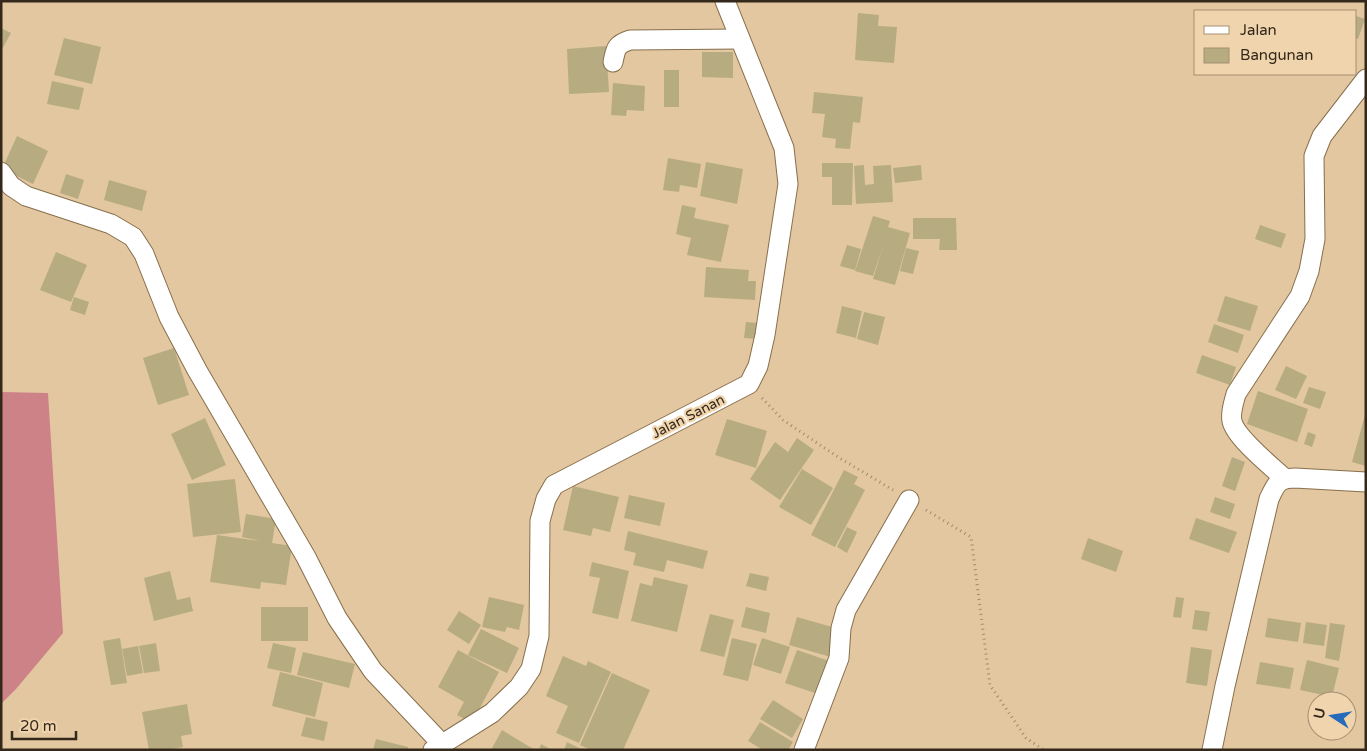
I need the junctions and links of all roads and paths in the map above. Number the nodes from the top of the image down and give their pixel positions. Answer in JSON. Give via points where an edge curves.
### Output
{"nodes":[{"id":1,"x":725,"y":1,"type":"edge"},
{"id":2,"x":740,"y":39,"type":"junction"},
{"id":3,"x":613,"y":62,"type":"dead end"},
{"id":4,"x":1366,"y":80,"type":"edge"},
{"id":5,"x":1,"y":172,"type":"edge"},
{"id":6,"x":749,"y":384,"type":"junction"},
{"id":7,"x":1284,"y":478,"type":"junction"},
{"id":8,"x":1366,"y":482,"type":"edge"},
{"id":9,"x":909,"y":500,"type":"junction"},
{"id":10,"x":437,"y":746,"type":"edge"},
{"id":11,"x":804,"y":750,"type":"edge"},
{"id":12,"x":1044,"y":750,"type":"edge"},
{"id":13,"x":1212,"y":750,"type":"edge"}],
"edges":[{"from":1,"to":2,"type":"street"},
{"from":2,"to":3,"type":"street","via":[[630,40],[616,48]]},
{"from":2,"to":6,"type":"street","via":[[784,148],[788,184],[765,335],[758,366]]},
{"from":4,"to":7,"type":"street","via":[[1322,136],[1314,156],[1315,239],[1300,296],[1236,394],[1232,408],[1232,422],[1242,437]]},
{"from":5,"to":10,"type":"street","via":[[11,186],[26,196],[111,224],[133,237],[144,254],[169,317],[197,370],[306,557],[337,618],[373,671]]},
{"from":6,"to":9,"type":"path","via":[[783,420]]},
{"from":6,"to":10,"type":"street","name":"Jalan Sanan","via":[[554,485],[540,521],[539,636],[531,669],[519,687],[492,713]]},
{"from":7,"to":8,"type":"street"},
{"from":7,"to":13,"type":"street","via":[[1275,485],[1269,499]]},
{"from":9,"to":11,"type":"street","via":[[846,610],[839,658]]},
{"from":9,"to":12,"type":"path","via":[[971,537],[990,686],[1026,738]]}]}
